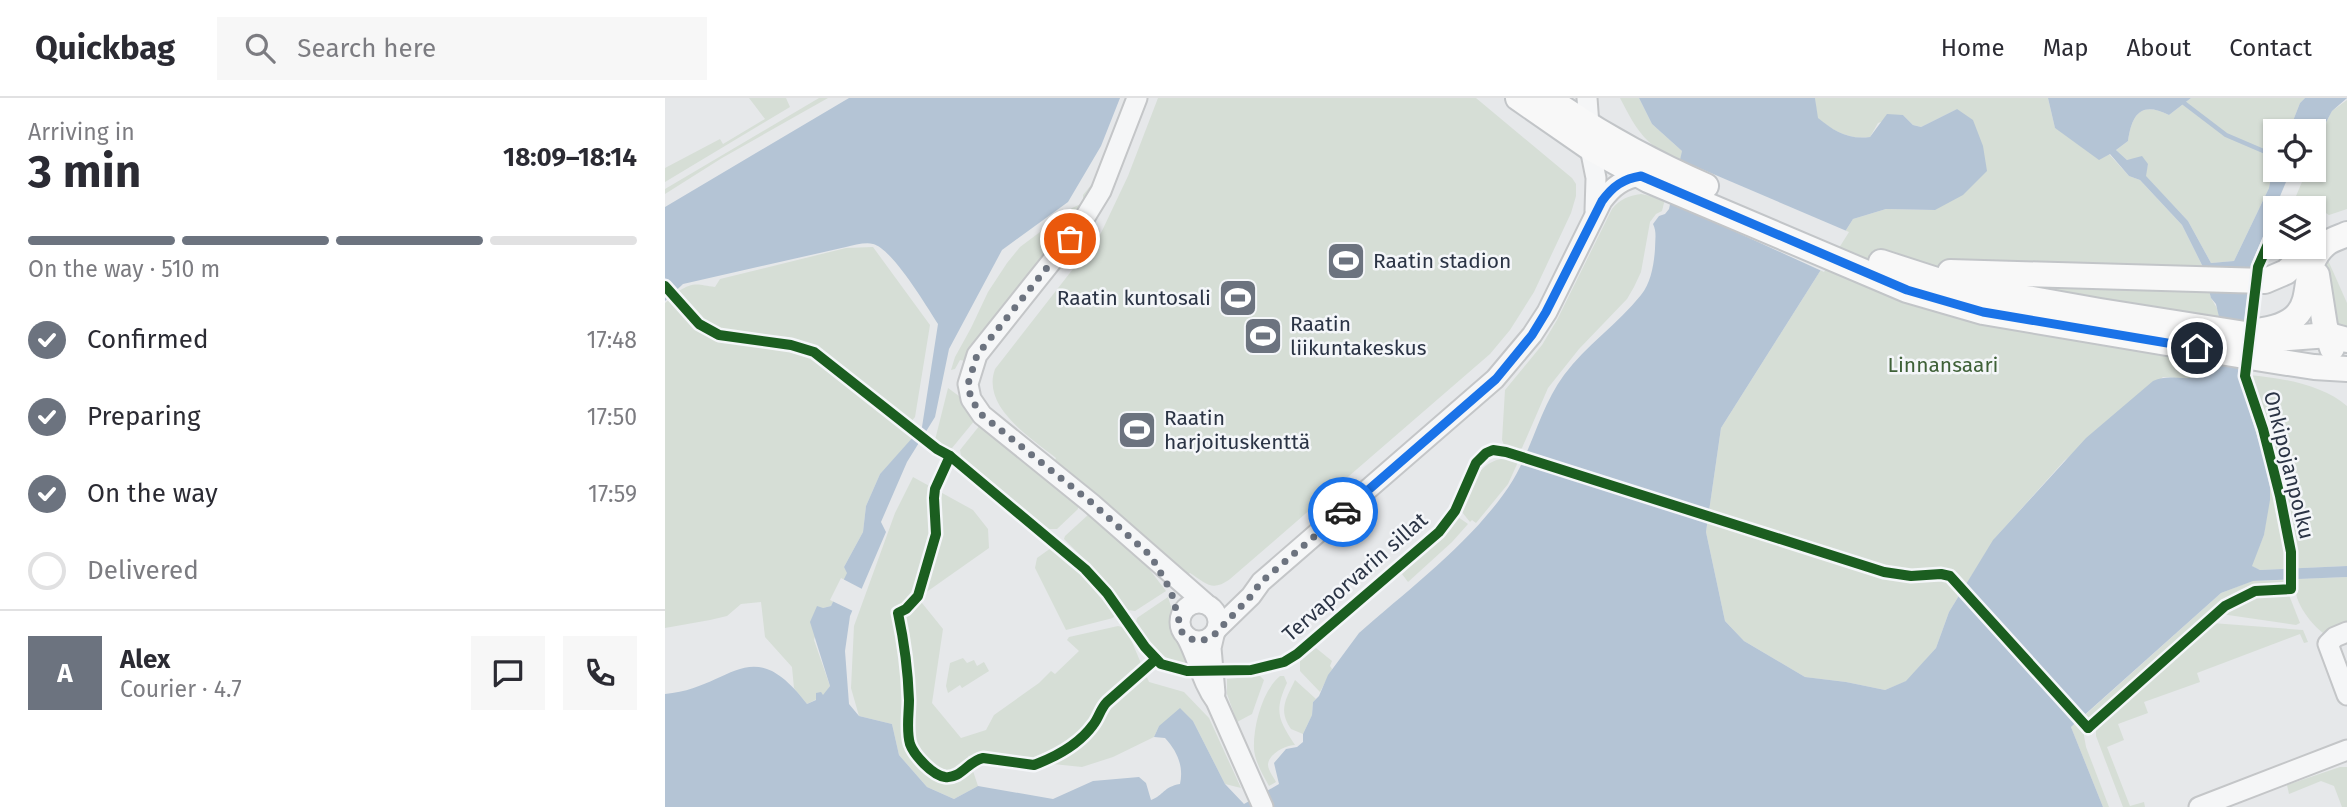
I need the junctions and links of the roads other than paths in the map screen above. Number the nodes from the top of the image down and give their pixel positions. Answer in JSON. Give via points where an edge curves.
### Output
{"nodes":[{"id":1,"x":1137,"y":98,"type":"edge"},
{"id":2,"x":1518,"y":98,"type":"edge"},
{"id":3,"x":1548,"y":98,"type":"edge"},
{"id":4,"x":1587,"y":98,"type":"edge"},
{"id":5,"x":1590,"y":136,"type":"junction"},
{"id":6,"x":1648,"y":173,"type":"junction"},
{"id":7,"x":1594,"y":215,"type":"junction"},
{"id":8,"x":2304,"y":259,"type":"edge"},
{"id":9,"x":2316,"y":259,"type":"edge"},
{"id":10,"x":2321,"y":259,"type":"edge"},
{"id":11,"x":1895,"y":273,"type":"junction"},
{"id":12,"x":2199,"y":338,"type":"junction"},
{"id":13,"x":2338,"y":338,"type":"edge"},
{"id":14,"x":2264,"y":342,"type":"junction"},
{"id":15,"x":2344,"y":373,"type":"edge"},
{"id":16,"x":1151,"y":556,"type":"junction"},
{"id":17,"x":1261,"y":582,"type":"junction"},
{"id":18,"x":1208,"y":604,"type":"junction"},
{"id":19,"x":1183,"y":628,"type":"junction"},
{"id":20,"x":1215,"y":632,"type":"junction"},
{"id":21,"x":2347,"y":632,"type":"edge"},
{"id":22,"x":2347,"y":695,"type":"edge"},
{"id":23,"x":1216,"y":701,"type":"junction"},
{"id":24,"x":2347,"y":750,"type":"edge"},
{"id":25,"x":1259,"y":798,"type":"edge"},
{"id":26,"x":2199,"y":807,"type":"edge"}],
"edges":[{"from":1,"to":16,"type":"street","via":[[1101,191],[1079,227],[977,355],[968,384],[982,415]]},
{"from":2,"to":5,"type":"main road"},
{"from":3,"to":5,"type":"main road"},
{"from":4,"to":5,"type":"street"},
{"from":5,"to":6,"type":"main road"},
{"from":5,"to":7,"type":"street","via":[[1596,178]]},
{"from":6,"to":7,"type":"street","via":[[1615,186]]},
{"from":6,"to":11,"type":"main road"},
{"from":7,"to":17,"type":"street","via":[[1546,312],[1496,379]]},
{"from":8,"to":11,"type":"main road","via":[[2265,281]]},
{"from":9,"to":14,"type":"main road","via":[[2304,306]]},
{"from":10,"to":13,"type":"main road","via":[[2318,288]]},
{"from":11,"to":12,"type":"main road","via":[[1983,312]]},
{"from":12,"to":14,"type":"main road"},
{"from":12,"to":14,"type":"main road","via":[[2236,333]]},
{"from":13,"to":14,"type":"main road"},
{"from":13,"to":15,"type":"main road"},
{"from":14,"to":15,"type":"main road"},
{"from":16,"to":18,"type":"street"},
{"from":16,"to":19,"type":"street","via":[[1171,591]]},
{"from":17,"to":18,"type":"street"},
{"from":17,"to":20,"type":"street"},
{"from":18,"to":19,"type":"street","via":[[1188,606]]},
{"from":18,"to":20,"type":"street","via":[[1218,616]]},
{"from":19,"to":20,"type":"street","via":[[1196,641]]},
{"from":19,"to":23,"type":"street"},
{"from":20,"to":23,"type":"street","via":[[1211,648]]},
{"from":21,"to":22,"type":"street","via":[[2329,641],[2328,648]]},
{"from":23,"to":25,"type":"street"},
{"from":24,"to":26,"type":"street"}]}
